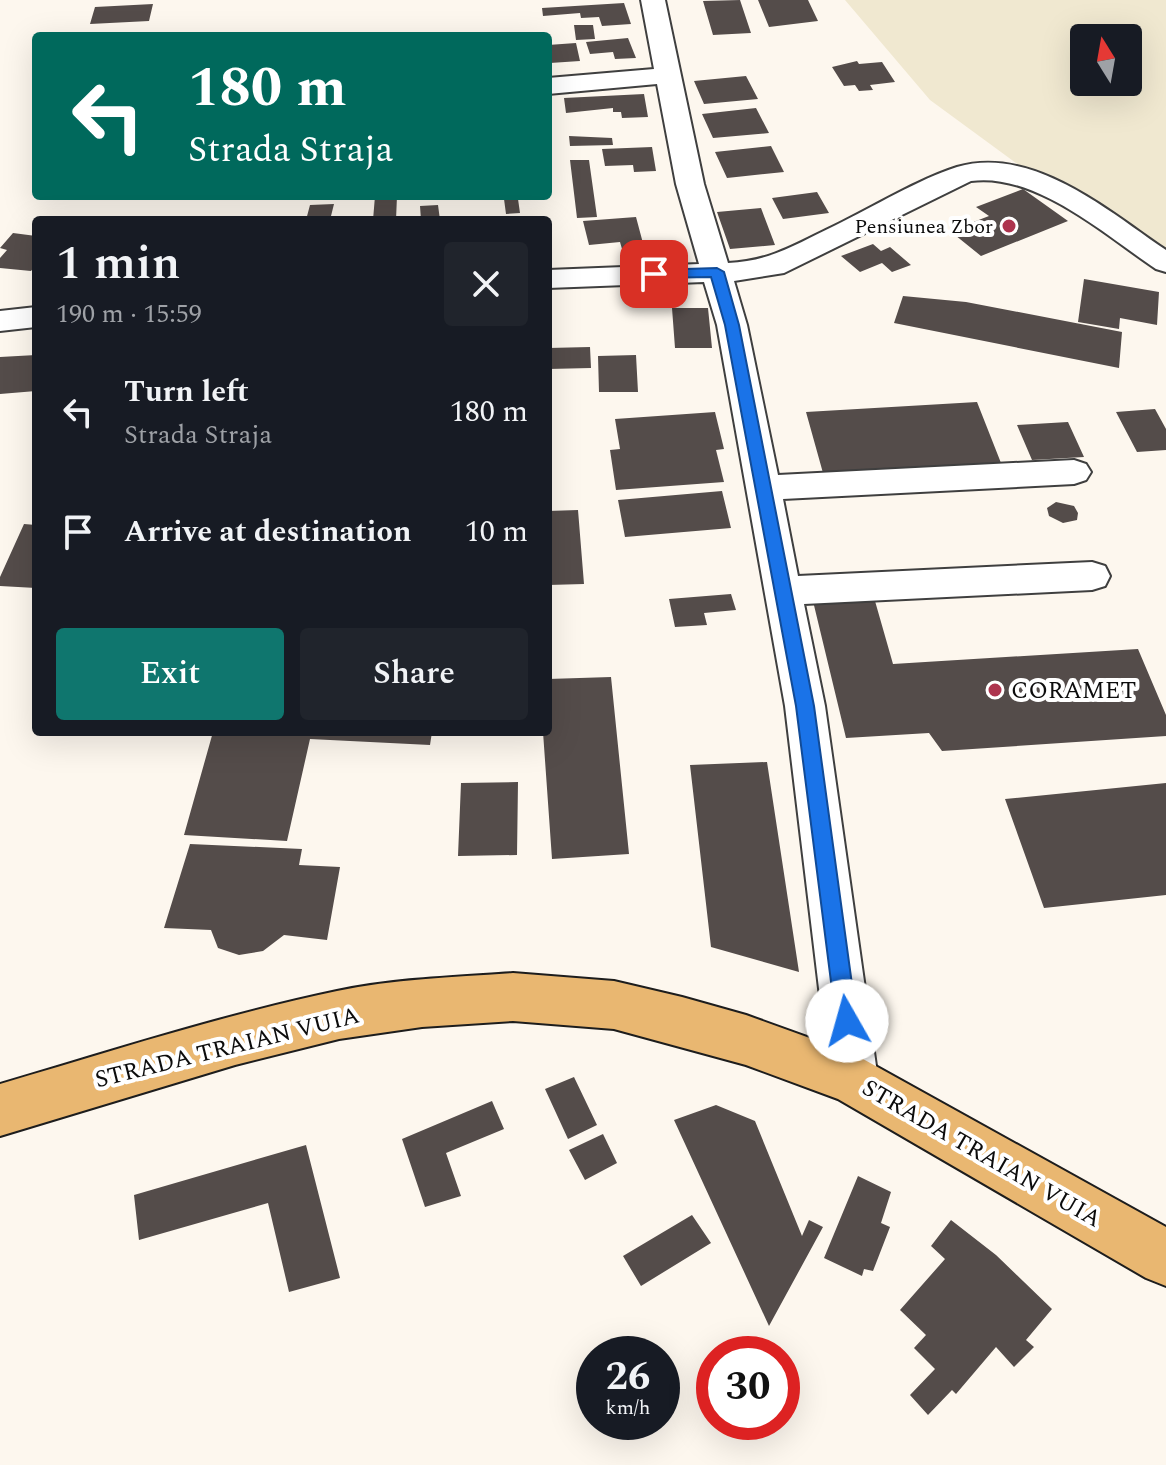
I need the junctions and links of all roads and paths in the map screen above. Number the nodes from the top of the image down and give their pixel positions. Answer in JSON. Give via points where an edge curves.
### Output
{"nodes":[{"id":1,"x":653,"y":0,"type":"edge"},
{"id":2,"x":668,"y":75,"type":"junction"},
{"id":3,"x":552,"y":86,"type":"edge"},
{"id":4,"x":1166,"y":263,"type":"edge"},
{"id":5,"x":717,"y":272,"type":"junction"},
{"id":6,"x":552,"y":279,"type":"edge"},
{"id":7,"x":32,"y":317,"type":"edge"},
{"id":8,"x":0,"y":321,"type":"edge"},
{"id":9,"x":1074,"y":472,"type":"dead end"},
{"id":10,"x":764,"y":488,"type":"junction"},
{"id":11,"x":1092,"y":576,"type":"dead end"},
{"id":12,"x":782,"y":591,"type":"junction"},
{"id":13,"x":854,"y":1080,"type":"junction"},
{"id":14,"x":0,"y":1110,"type":"edge"},
{"id":15,"x":1166,"y":1258,"type":"edge"}],
"edges":[{"from":1,"to":2,"type":"street"},
{"from":2,"to":3,"type":"street"},
{"from":2,"to":5,"type":"street","via":[[690,184]]},
{"from":4,"to":5,"type":"street","via":[[1027,178],[978,171],[784,263]]},
{"from":5,"to":6,"type":"street"},
{"from":5,"to":10,"type":"street"},
{"from":7,"to":8,"type":"street"},
{"from":9,"to":10,"type":"street"},
{"from":10,"to":12,"type":"street"},
{"from":11,"to":12,"type":"street"},
{"from":12,"to":13,"type":"street","via":[[805,706]]},
{"from":13,"to":14,"type":"main road","name":"STRADA TRAIAN VUIA","via":[[682,1021],[614,1005],[513,997],[339,1015],[220,1044]]},
{"from":13,"to":15,"type":"main road","name":"STRADA TRAIAN VUIA"}]}
